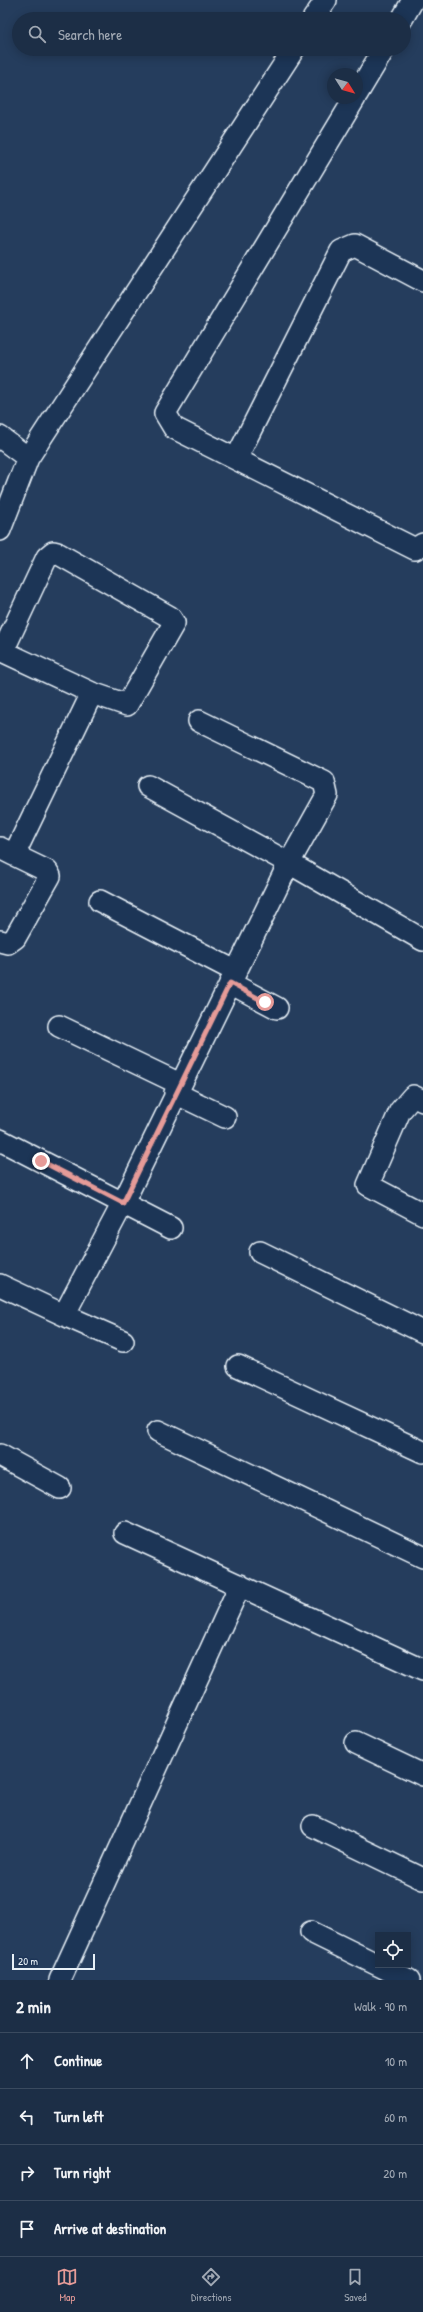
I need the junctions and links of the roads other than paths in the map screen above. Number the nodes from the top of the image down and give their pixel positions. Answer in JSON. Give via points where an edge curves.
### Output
{"nodes":[{"id":1,"x":326,"y":0,"type":"edge"},
{"id":2,"x":414,"y":0,"type":"edge"},
{"id":3,"x":318,"y":12,"type":"edge"},
{"id":4,"x":406,"y":12,"type":"edge"},
{"id":5,"x":289,"y":56,"type":"edge"},
{"id":6,"x":380,"y":56,"type":"edge"},
{"id":7,"x":363,"y":84,"type":"edge"},
{"id":8,"x":351,"y":104,"type":"edge"},
{"id":9,"x":423,"y":281,"type":"edge"},
{"id":10,"x":0,"y":437,"type":"edge"},
{"id":11,"x":28,"y":458,"type":"junction"},
{"id":12,"x":236,"y":459,"type":"junction"},
{"id":13,"x":0,"y":530,"type":"edge"},
{"id":14,"x":423,"y":544,"type":"edge"},
{"id":15,"x":2,"y":650,"type":"edge"},
{"id":16,"x":92,"y":693,"type":"junction"},
{"id":17,"x":199,"y":721,"type":"dead end"},
{"id":18,"x":148,"y":786,"type":"dead end"},
{"id":19,"x":7,"y":851,"type":"edge"},
{"id":20,"x":289,"y":863,"type":"junction"},
{"id":21,"x":100,"y":901,"type":"dead end"},
{"id":22,"x":423,"y":940,"type":"edge"},
{"id":23,"x":0,"y":941,"type":"edge"},
{"id":24,"x":232,"y":977,"type":"junction"},
{"id":25,"x":277,"y":1008,"type":"dead end"},
{"id":26,"x":59,"y":1026,"type":"dead end"},
{"id":27,"x":177,"y":1089,"type":"junction"},
{"id":28,"x":423,"y":1101,"type":"edge"},
{"id":29,"x":225,"y":1117,"type":"dead end"},
{"id":30,"x":0,"y":1140,"type":"edge"},
{"id":31,"x":123,"y":1203,"type":"junction"},
{"id":32,"x":423,"y":1214,"type":"edge"},
{"id":33,"x":171,"y":1228,"type":"dead end"},
{"id":34,"x":260,"y":1252,"type":"dead end"},
{"id":35,"x":0,"y":1285,"type":"edge"},
{"id":36,"x":64,"y":1315,"type":"junction"},
{"id":37,"x":423,"y":1332,"type":"edge"},
{"id":38,"x":123,"y":1341,"type":"dead end"},
{"id":39,"x":238,"y":1366,"type":"dead end"},
{"id":40,"x":158,"y":1430,"type":"dead end"},
{"id":41,"x":423,"y":1452,"type":"edge"},
{"id":42,"x":0,"y":1455,"type":"edge"},
{"id":43,"x":60,"y":1488,"type":"dead end"},
{"id":44,"x":125,"y":1533,"type":"dead end"},
{"id":45,"x":423,"y":1557,"type":"edge"},
{"id":46,"x":240,"y":1585,"type":"junction"},
{"id":47,"x":423,"y":1670,"type":"edge"},
{"id":48,"x":356,"y":1743,"type":"dead end"},
{"id":49,"x":423,"y":1775,"type":"edge"},
{"id":50,"x":313,"y":1826,"type":"dead end"},
{"id":51,"x":423,"y":1879,"type":"edge"},
{"id":52,"x":311,"y":1932,"type":"dead end"},
{"id":53,"x":375,"y":1964,"type":"edge"},
{"id":54,"x":384,"y":1968,"type":"edge"},
{"id":55,"x":60,"y":1980,"type":"edge"},
{"id":56,"x":409,"y":1980,"type":"edge"}],
"edges":[{"from":1,"to":3,"type":"street"},
{"from":2,"to":4,"type":"street"},
{"from":5,"to":11,"type":"street"},
{"from":6,"to":7,"type":"street"},
{"from":8,"to":12,"type":"street","via":[[165,413],[174,428]]},
{"from":9,"to":12,"type":"street","via":[[356,245],[341,251]]},
{"from":10,"to":11,"type":"street"},
{"from":11,"to":13,"type":"street"},
{"from":12,"to":14,"type":"street","via":[[415,550]]},
{"from":15,"to":16,"type":"street"},
{"from":15,"to":16,"type":"street","via":[[47,557],[53,552],[57,553],[170,617],[174,623],[127,705]]},
{"from":16,"to":19,"type":"street"},
{"from":17,"to":20,"type":"street","via":[[324,782],[328,795]]},
{"from":18,"to":20,"type":"street"},
{"from":19,"to":23,"type":"street","via":[[47,871],[50,876],[15,938],[8,943]]},
{"from":20,"to":22,"type":"street"},
{"from":20,"to":24,"type":"street"},
{"from":21,"to":24,"type":"street"},
{"from":24,"to":25,"type":"street"},
{"from":24,"to":27,"type":"street"},
{"from":26,"to":27,"type":"street"},
{"from":27,"to":29,"type":"street"},
{"from":27,"to":31,"type":"street"},
{"from":28,"to":32,"type":"street","via":[[413,1096],[400,1111],[368,1185]]},
{"from":30,"to":31,"type":"street"},
{"from":31,"to":33,"type":"street"},
{"from":31,"to":36,"type":"street"},
{"from":34,"to":37,"type":"street"},
{"from":35,"to":36,"type":"street"},
{"from":36,"to":38,"type":"street"},
{"from":39,"to":41,"type":"street"},
{"from":40,"to":45,"type":"street"},
{"from":42,"to":43,"type":"street"},
{"from":44,"to":46,"type":"street"},
{"from":46,"to":47,"type":"street"},
{"from":46,"to":55,"type":"street"},
{"from":48,"to":49,"type":"street"},
{"from":50,"to":51,"type":"street"},
{"from":52,"to":53,"type":"street"},
{"from":54,"to":56,"type":"street"}]}
